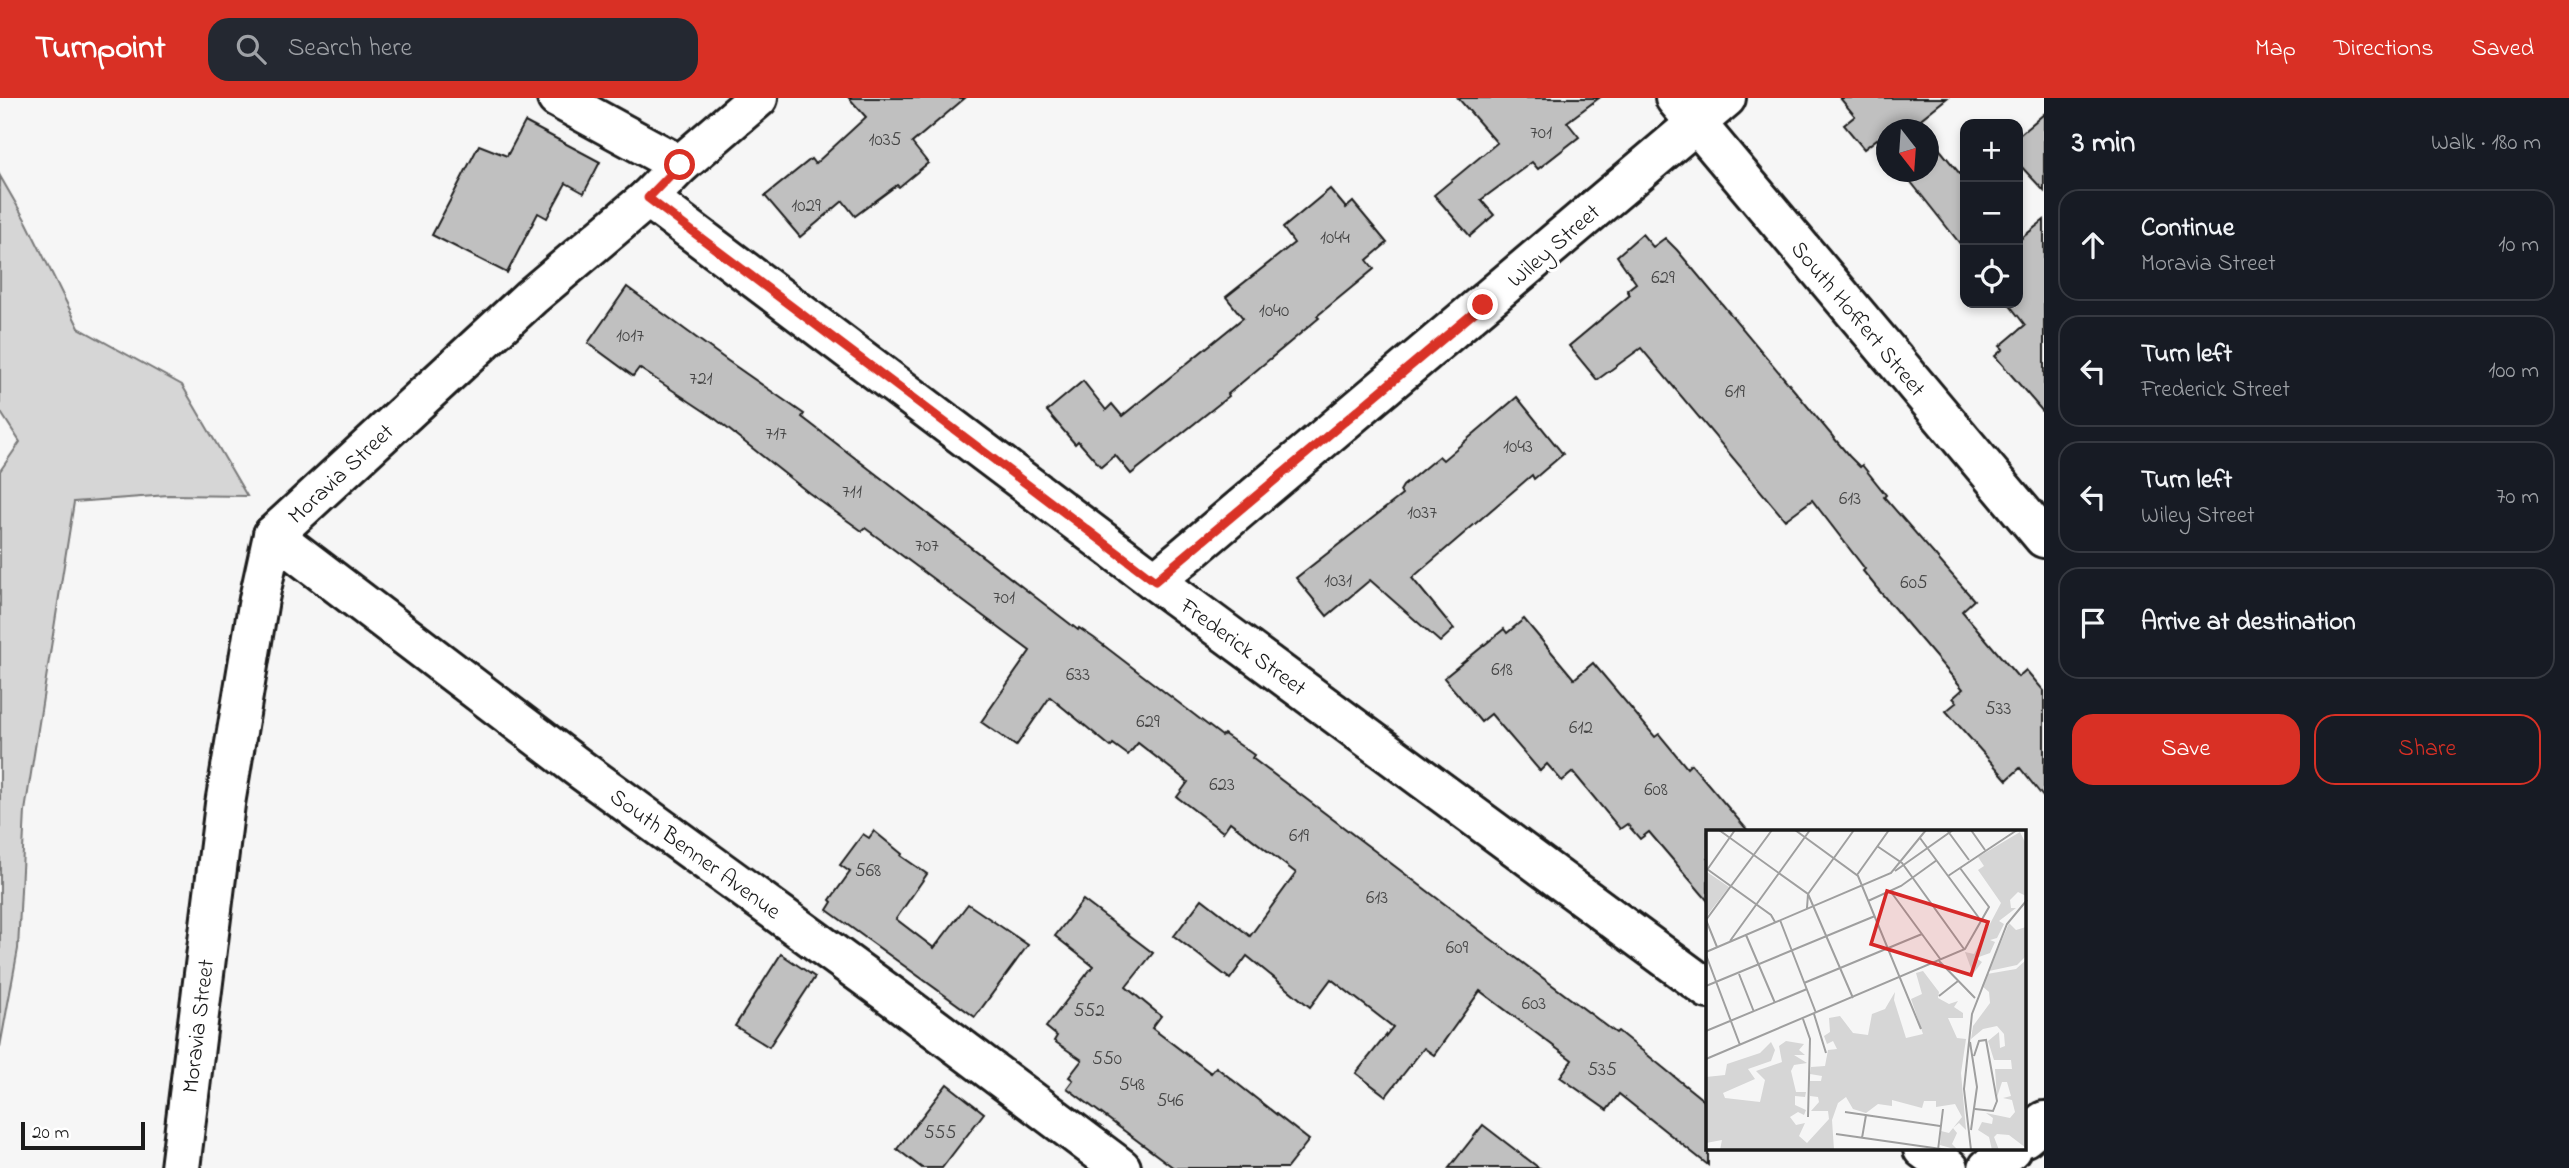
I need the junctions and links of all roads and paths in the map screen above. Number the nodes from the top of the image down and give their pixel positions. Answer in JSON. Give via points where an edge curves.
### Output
{"nodes":[{"id":1,"x":557,"y":98,"type":"edge"},
{"id":2,"x":758,"y":98,"type":"edge"},
{"id":3,"x":1726,"y":98,"type":"edge"},
{"id":4,"x":1685,"y":111,"type":"edge"},
{"id":5,"x":680,"y":165,"type":"junction"},
{"id":6,"x":648,"y":198,"type":"junction"},
{"id":7,"x":273,"y":535,"type":"junction"},
{"id":8,"x":2044,"y":538,"type":"edge"},
{"id":9,"x":1155,"y":581,"type":"junction"},
{"id":10,"x":1706,"y":988,"type":"edge"},
{"id":11,"x":2044,"y":1121,"type":"edge"},
{"id":12,"x":2026,"y":1136,"type":"edge"},
{"id":13,"x":1924,"y":1150,"type":"edge"},
{"id":14,"x":2010,"y":1150,"type":"edge"},
{"id":15,"x":180,"y":1168,"type":"edge"},
{"id":16,"x":1121,"y":1168,"type":"edge"},
{"id":17,"x":1950,"y":1168,"type":"edge"},
{"id":18,"x":1988,"y":1168,"type":"edge"}],
"edges":[{"from":1,"to":5,"type":"street"},
{"from":2,"to":5,"type":"street","name":"Moravia Street"},
{"from":3,"to":4,"type":"street","name":"Wiley Street"},
{"from":4,"to":8,"type":"street","name":"South Hoffert Street"},
{"from":4,"to":9,"type":"street","name":"Wiley Street"},
{"from":5,"to":6,"type":"street","name":"Moravia Street"},
{"from":6,"to":7,"type":"street","name":"Moravia Street","via":[[531,296]]},
{"from":6,"to":9,"type":"street","name":"Frederick Street"},
{"from":7,"to":15,"type":"street","name":"Moravia Street","via":[[225,804]]},
{"from":7,"to":16,"type":"street","name":"South Benner Avenue","via":[[580,769]]},
{"from":9,"to":10,"type":"street","name":"Frederick Street"},
{"from":11,"to":12,"type":"street"},
{"from":13,"to":17,"type":"street"},
{"from":14,"to":18,"type":"street"}]}
